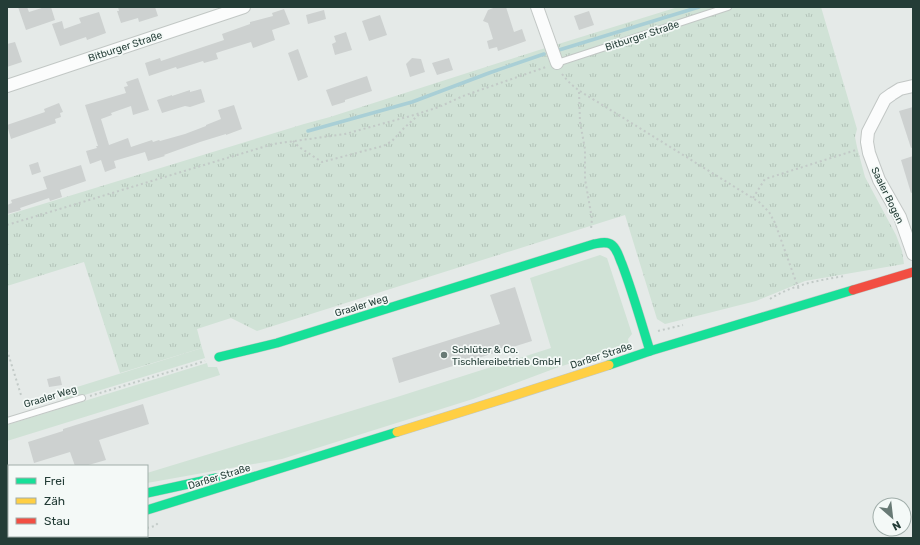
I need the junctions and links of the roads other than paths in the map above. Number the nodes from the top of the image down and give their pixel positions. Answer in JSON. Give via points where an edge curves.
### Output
{"nodes":[{"id":1,"x":244,"y":7,"type":"edge"},
{"id":2,"x":536,"y":7,"type":"edge"},
{"id":3,"x":728,"y":7,"type":"edge"},
{"id":4,"x":557,"y":62,"type":"joint"},
{"id":5,"x":7,"y":86,"type":"edge"},
{"id":6,"x":913,"y":86,"type":"edge"},
{"id":7,"x":913,"y":254,"type":"edge"},
{"id":8,"x":913,"y":272,"type":"edge"},
{"id":9,"x":650,"y":351,"type":"junction"},
{"id":10,"x":219,"y":357,"type":"road end"},
{"id":11,"x":82,"y":398,"type":"road end"},
{"id":12,"x":7,"y":421,"type":"edge"},
{"id":13,"x":298,"y":464,"type":"junction"},
{"id":14,"x":148,"y":493,"type":"edge"},
{"id":15,"x":148,"y":510,"type":"edge"}],
"edges":[{"from":1,"to":5,"type":"street","name":"Bitburger Straße"},
{"from":2,"to":4,"type":"street"},
{"from":3,"to":4,"type":"lane","name":"Bitburger Straße"},
{"from":6,"to":7,"type":"street","name":"Saaler Bogen","via":[[900,90],[886,99],[868,132],[867,142],[879,180],[900,217]]},
{"from":8,"to":9,"type":"main road","name":"Darßer Straße"},
{"from":9,"to":10,"type":"main road","name":"Graaler Weg","via":[[616,249],[608,243],[601,243],[277,343]]},
{"from":9,"to":13,"type":"main road","name":"Darßer Straße"},
{"from":11,"to":12,"type":"lane","name":"Graaler Weg"},
{"from":13,"to":14,"type":"main road","name":"Darßer Straße"},
{"from":13,"to":15,"type":"main road","name":"Darßer Straße"}]}
